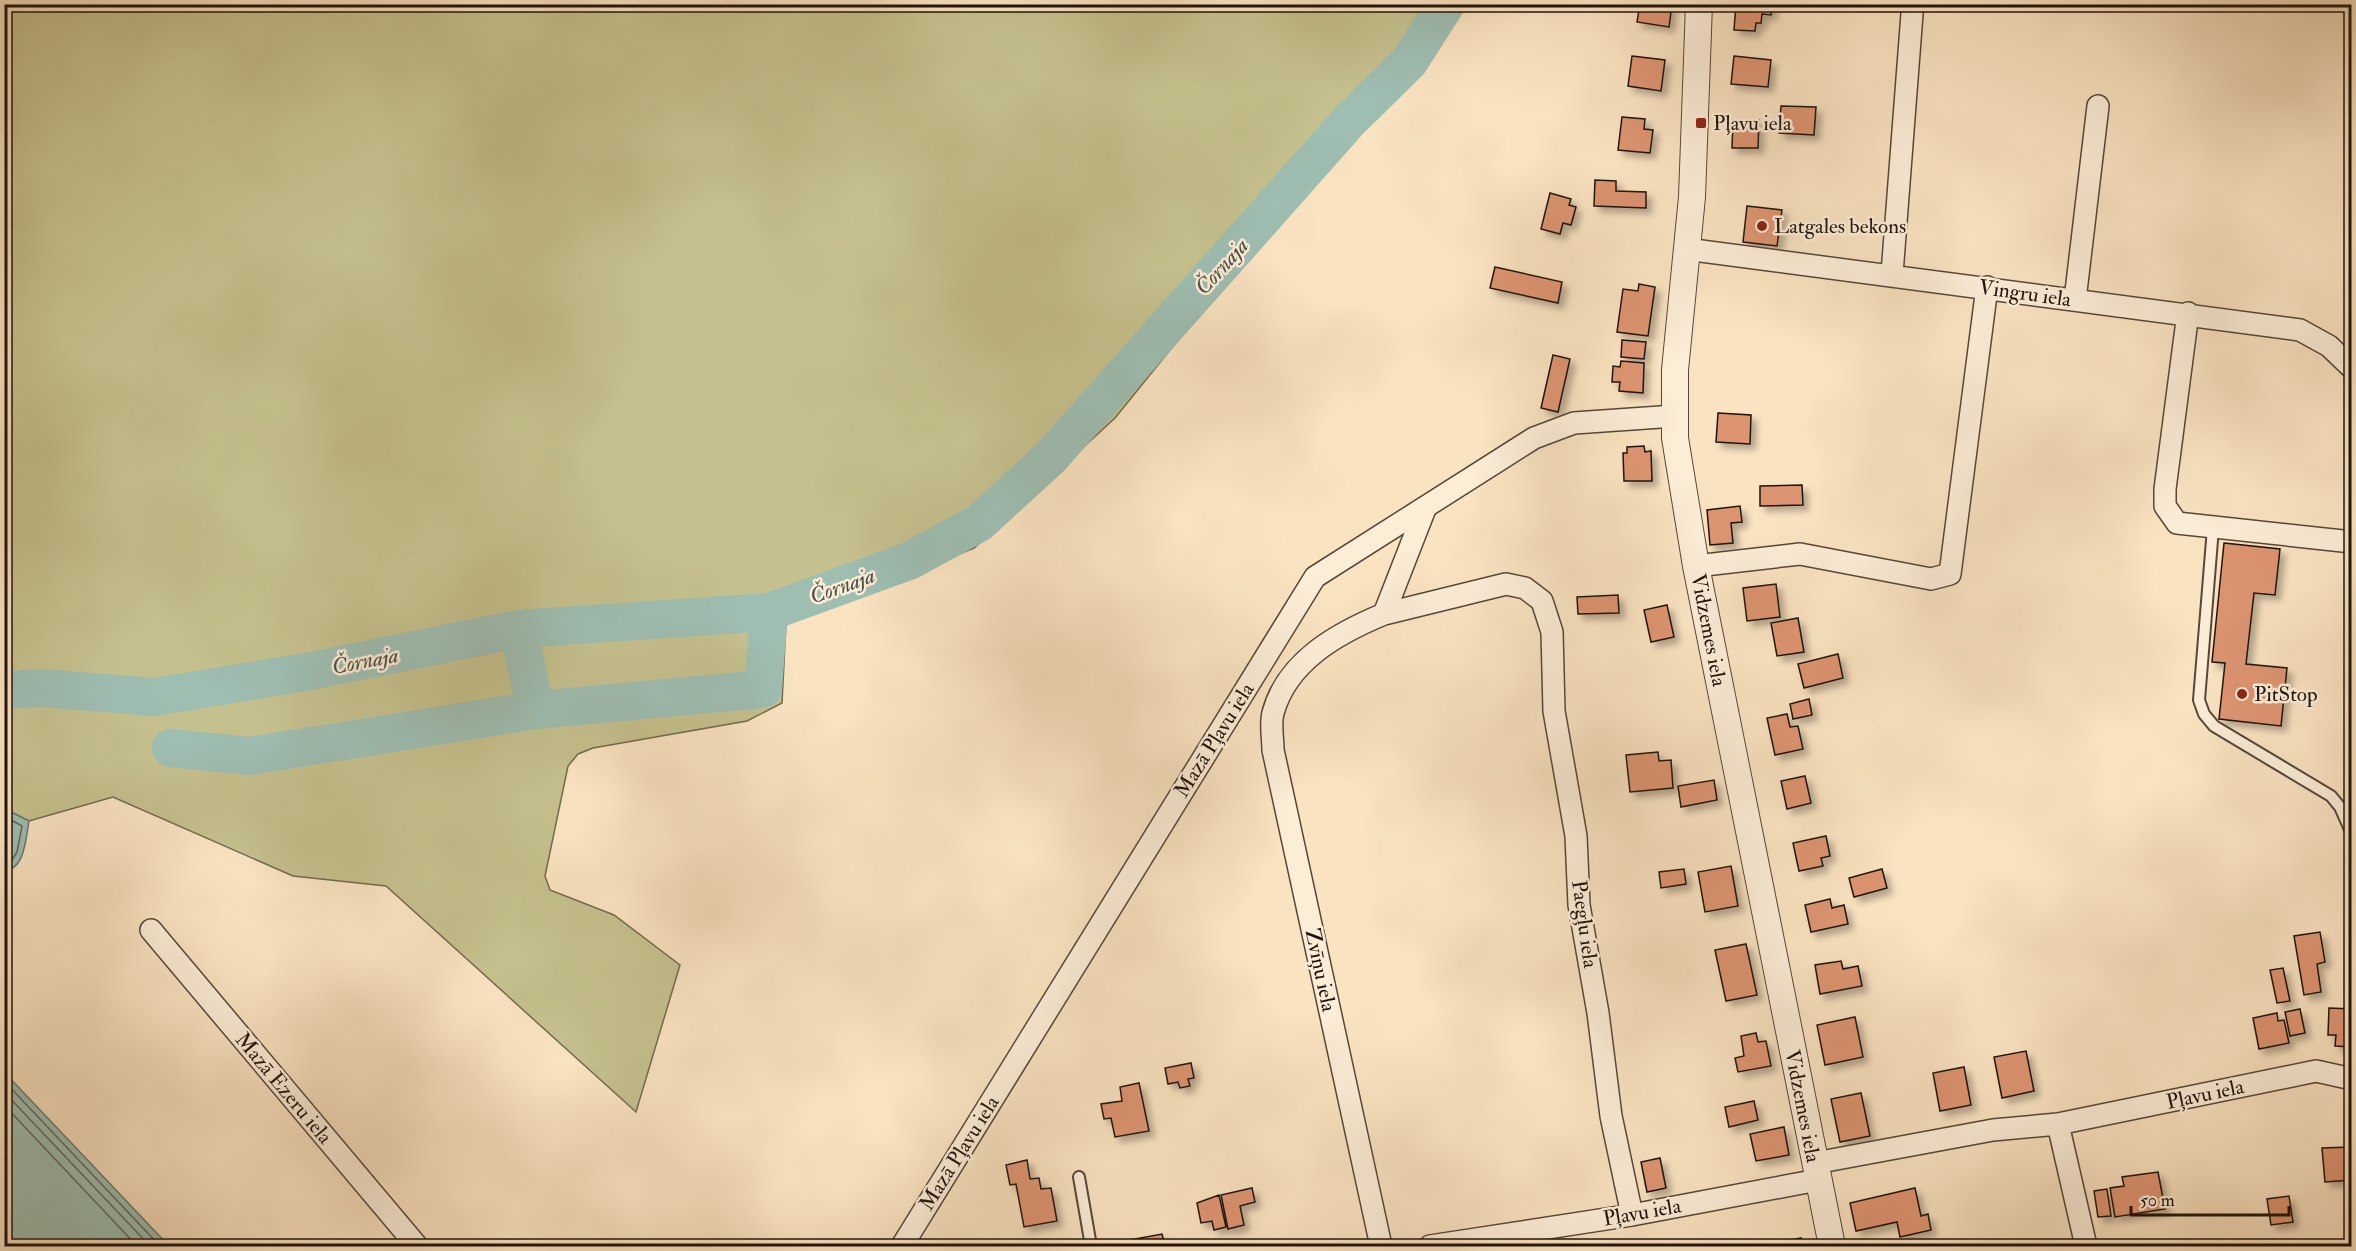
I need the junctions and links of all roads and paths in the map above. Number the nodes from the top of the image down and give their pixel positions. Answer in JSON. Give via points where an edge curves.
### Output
{"nodes":[{"id":1,"x":1699,"y":4,"type":"edge"},
{"id":2,"x":1912,"y":15,"type":"dead end"},
{"id":3,"x":2098,"y":106,"type":"dead end"},
{"id":4,"x":1686,"y":249,"type":"junction"},
{"id":5,"x":1892,"y":274,"type":"junction"},
{"id":6,"x":1987,"y":287,"type":"junction"},
{"id":7,"x":2075,"y":300,"type":"junction"},
{"id":8,"x":2188,"y":314,"type":"junction"},
{"id":9,"x":2352,"y":368,"type":"edge"},
{"id":10,"x":1675,"y":416,"type":"junction"},
{"id":11,"x":1425,"y":509,"type":"junction"},
{"id":12,"x":2213,"y":528,"type":"junction"},
{"id":13,"x":2352,"y":542,"type":"edge"},
{"id":14,"x":1696,"y":566,"type":"junction"},
{"id":15,"x":1384,"y":614,"type":"junction"},
{"id":16,"x":1280,"y":693,"type":"joint"},
{"id":17,"x":2352,"y":834,"type":"edge"},
{"id":18,"x":151,"y":930,"type":"dead end"},
{"id":19,"x":2352,"y":1078,"type":"edge"},
{"id":20,"x":2058,"y":1124,"type":"junction"},
{"id":21,"x":1816,"y":1171,"type":"junction"},
{"id":22,"x":1079,"y":1177,"type":"dead end"},
{"id":23,"x":1632,"y":1215,"type":"junction"},
{"id":24,"x":417,"y":1246,"type":"edge"},
{"id":25,"x":902,"y":1246,"type":"edge"},
{"id":26,"x":1091,"y":1246,"type":"edge"},
{"id":27,"x":1381,"y":1246,"type":"edge"},
{"id":28,"x":1430,"y":1246,"type":"edge"},
{"id":29,"x":1832,"y":1246,"type":"edge"},
{"id":30,"x":2086,"y":1246,"type":"edge"}],
"edges":[{"from":1,"to":4,"type":"street","name":"Vidzemes iela","via":[[1692,197]]},
{"from":2,"to":5,"type":"street"},
{"from":3,"to":7,"type":"street"},
{"from":4,"to":5,"type":"street","name":"Vingru iela"},
{"from":4,"to":10,"type":"street","name":"Vidzemes iela","via":[[1675,370]]},
{"from":5,"to":6,"type":"street","name":"Vingru iela"},
{"from":6,"to":7,"type":"street","name":"Vingru iela"},
{"from":6,"to":14,"type":"street","via":[[1950,574],[1931,579],[1800,554]]},
{"from":7,"to":8,"type":"street","name":"Vingru iela"},
{"from":8,"to":9,"type":"street","name":"Vingru iela","via":[[2300,330],[2329,346]]},
{"from":8,"to":12,"type":"street","via":[[2165,506],[2177,523]]},
{"from":10,"to":11,"type":"street","name":"Mazā Pļavu iela","via":[[1574,423],[1534,438]]},
{"from":10,"to":14,"type":"street","name":"Vidzemes iela","via":[[1680,476]]},
{"from":11,"to":15,"type":"street"},
{"from":11,"to":25,"type":"street","name":"Mazā Pļavu iela","via":[[1315,577]]},
{"from":12,"to":13,"type":"street"},
{"from":12,"to":17,"type":"lane","via":[[2199,700],[2204,714],[2214,726],[2331,796]]},
{"from":14,"to":21,"type":"street","name":"Vidzemes iela"},
{"from":15,"to":16,"type":"street","name":"Paegļu iela","via":[[1348,629],[1308,657]]},
{"from":15,"to":23,"type":"street","name":"Paegļu iela","via":[[1506,584],[1524,588],[1542,601],[1552,632],[1554,711],[1576,836],[1579,905],[1611,1116]]},
{"from":16,"to":27,"type":"street","name":"Zvīņu iela","via":[[1272,715],[1273,750]]},
{"from":18,"to":24,"type":"street","name":"Mazā Ezeru iela"},
{"from":19,"to":20,"type":"street","name":"Pļavu iela","via":[[2316,1071]]},
{"from":20,"to":21,"type":"street","name":"Pļavu iela","via":[[1993,1130]]},
{"from":20,"to":30,"type":"street"},
{"from":21,"to":23,"type":"street","name":"Pļavu iela"},
{"from":21,"to":29,"type":"street","name":"Vidzemes iela"},
{"from":22,"to":26,"type":"lane"},
{"from":23,"to":28,"type":"street","name":"Pļavu iela"}]}
